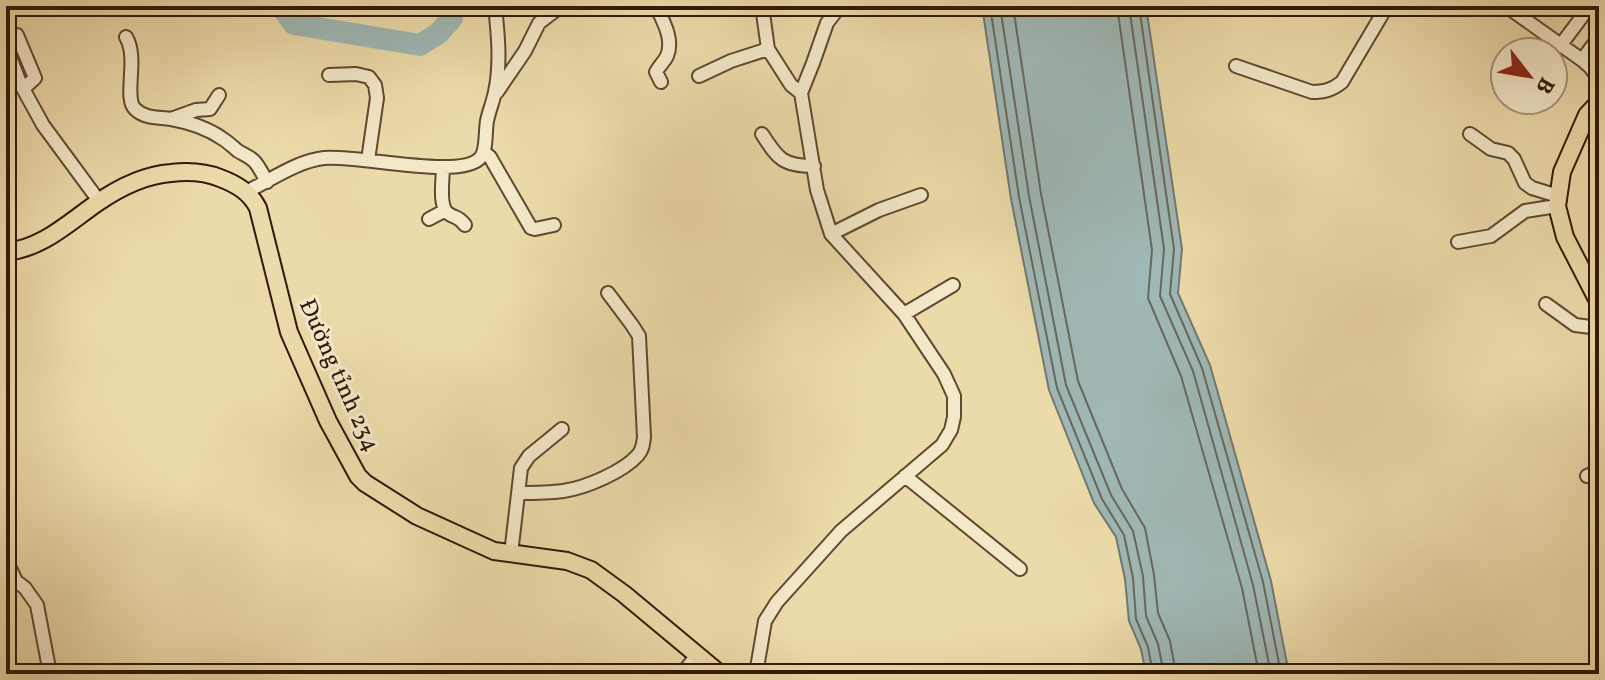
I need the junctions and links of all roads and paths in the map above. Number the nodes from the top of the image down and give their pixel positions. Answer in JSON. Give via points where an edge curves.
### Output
{"nodes":[{"id":1,"x":495,"y":6,"type":"edge"},
{"id":2,"x":561,"y":6,"type":"edge"},
{"id":3,"x":656,"y":6,"type":"edge"},
{"id":4,"x":762,"y":6,"type":"edge"},
{"id":5,"x":840,"y":6,"type":"edge"},
{"id":6,"x":1506,"y":6,"type":"edge"},
{"id":7,"x":1590,"y":6,"type":"edge"},
{"id":8,"x":1385,"y":7,"type":"edge"},
{"id":9,"x":17,"y":35,"type":"dead end"},
{"id":10,"x":1546,"y":36,"type":"edge"},
{"id":11,"x":1568,"y":36,"type":"edge"},
{"id":12,"x":126,"y":37,"type":"dead end"},
{"id":13,"x":1599,"y":37,"type":"edge"},
{"id":14,"x":6,"y":47,"type":"edge"},
{"id":15,"x":768,"y":49,"type":"junction"},
{"id":16,"x":1569,"y":52,"type":"edge"},
{"id":17,"x":1582,"y":60,"type":"junction"},
{"id":18,"x":1236,"y":66,"type":"dead end"},
{"id":19,"x":329,"y":75,"type":"dead end"},
{"id":20,"x":699,"y":76,"type":"dead end"},
{"id":21,"x":1599,"y":79,"type":"edge"},
{"id":22,"x":661,"y":82,"type":"dead end"},
{"id":23,"x":23,"y":89,"type":"junction"},
{"id":24,"x":801,"y":93,"type":"junction"},
{"id":25,"x":495,"y":94,"type":"junction"},
{"id":26,"x":219,"y":95,"type":"dead end"},
{"id":27,"x":1599,"y":102,"type":"edge"},
{"id":28,"x":171,"y":119,"type":"junction"},
{"id":29,"x":762,"y":134,"type":"dead end"},
{"id":30,"x":1470,"y":134,"type":"dead end"},
{"id":31,"x":484,"y":152,"type":"junction"},
{"id":32,"x":368,"y":160,"type":"junction"},
{"id":33,"x":814,"y":166,"type":"junction"},
{"id":34,"x":443,"y":167,"type":"junction"},
{"id":35,"x":267,"y":182,"type":"junction"},
{"id":36,"x":246,"y":192,"type":"junction"},
{"id":37,"x":921,"y":195,"type":"dead end"},
{"id":38,"x":99,"y":201,"type":"junction"},
{"id":39,"x":1558,"y":201,"type":"junction"},
{"id":40,"x":444,"y":211,"type":"junction"},
{"id":41,"x":429,"y":219,"type":"dead end"},
{"id":42,"x":465,"y":225,"type":"dead end"},
{"id":43,"x":554,"y":225,"type":"dead end"},
{"id":44,"x":831,"y":234,"type":"junction"},
{"id":45,"x":1458,"y":242,"type":"dead end"},
{"id":46,"x":6,"y":252,"type":"edge"},
{"id":47,"x":953,"y":285,"type":"dead end"},
{"id":48,"x":608,"y":293,"type":"dead end"},
{"id":49,"x":1599,"y":303,"type":"edge"},
{"id":50,"x":1546,"y":304,"type":"dead end"},
{"id":51,"x":904,"y":314,"type":"junction"},
{"id":52,"x":1599,"y":328,"type":"edge"},
{"id":53,"x":562,"y":429,"type":"dead end"},
{"id":54,"x":905,"y":476,"type":"junction"},
{"id":55,"x":518,"y":493,"type":"junction"},
{"id":56,"x":511,"y":554,"type":"junction"},
{"id":57,"x":6,"y":560,"type":"edge"},
{"id":58,"x":1020,"y":569,"type":"dead end"},
{"id":59,"x":697,"y":655,"type":"junction"},
{"id":60,"x":46,"y":674,"type":"edge"},
{"id":61,"x":682,"y":674,"type":"edge"},
{"id":62,"x":720,"y":674,"type":"edge"},
{"id":63,"x":756,"y":674,"type":"edge"}],
"edges":[{"from":1,"to":25,"type":"street"},
{"from":2,"to":25,"type":"street","via":[[539,23]]},
{"from":3,"to":22,"type":"street","via":[[669,39],[669,51],[656,72]]},
{"from":4,"to":15,"type":"street"},
{"from":5,"to":24,"type":"street","via":[[827,23]]},
{"from":6,"to":10,"type":"street"},
{"from":7,"to":11,"type":"street"},
{"from":8,"to":18,"type":"street","via":[[1334,88],[1312,92]]},
{"from":9,"to":23,"type":"street","via":[[35,78]]},
{"from":12,"to":28,"type":"street","via":[[133,56],[132,106],[153,118]]},
{"from":13,"to":17,"type":"street"},
{"from":14,"to":23,"type":"street"},
{"from":15,"to":20,"type":"street"},
{"from":15,"to":24,"type":"street"},
{"from":16,"to":17,"type":"street"},
{"from":17,"to":21,"type":"street"},
{"from":19,"to":32,"type":"street","via":[[356,74],[375,85]]},
{"from":23,"to":38,"type":"street"},
{"from":24,"to":33,"type":"street"},
{"from":25,"to":31,"type":"street"},
{"from":26,"to":28,"type":"street","via":[[210,109]]},
{"from":27,"to":39,"type":"main road","via":[[1576,138],[1562,172]]},
{"from":28,"to":35,"type":"street","via":[[222,138],[251,158]]},
{"from":29,"to":33,"type":"street","via":[[782,161]]},
{"from":30,"to":39,"type":"street","via":[[1491,149],[1508,153],[1525,183]]},
{"from":31,"to":34,"type":"street","via":[[470,166]]},
{"from":31,"to":43,"type":"street","via":[[531,228]]},
{"from":32,"to":34,"type":"street"},
{"from":32,"to":35,"type":"street","via":[[312,160]]},
{"from":33,"to":44,"type":"street"},
{"from":34,"to":40,"type":"street"},
{"from":35,"to":36,"type":"street"},
{"from":36,"to":38,"type":"main road","via":[[212,174],[179,172],[151,175]]},
{"from":36,"to":56,"type":"main road","name":"Đường tỉnh 234","via":[[259,213],[289,332],[358,476],[417,516]]},
{"from":37,"to":44,"type":"street"},
{"from":38,"to":46,"type":"main road","via":[[41,242]]},
{"from":39,"to":45,"type":"street","via":[[1525,211],[1491,236]]},
{"from":39,"to":49,"type":"main road","via":[[1565,237]]},
{"from":40,"to":41,"type":"street"},
{"from":40,"to":42,"type":"street"},
{"from":44,"to":51,"type":"street"},
{"from":47,"to":51,"type":"street"},
{"from":48,"to":55,"type":"street","via":[[639,336],[643,447],[597,481],[567,491]]},
{"from":50,"to":52,"type":"street","via":[[1575,325]]},
{"from":51,"to":54,"type":"street","via":[[954,396],[951,430],[942,445]]},
{"from":53,"to":55,"type":"street","via":[[525,461]]},
{"from":54,"to":58,"type":"street"},
{"from":54,"to":63,"type":"street","via":[[841,531],[777,602],[765,621]]},
{"from":55,"to":56,"type":"street"},
{"from":56,"to":59,"type":"main road","name":"Đường tỉnh 234","via":[[567,561],[591,570]]},
{"from":57,"to":60,"type":"street","via":[[37,605]]},
{"from":59,"to":61,"type":"street"},
{"from":59,"to":62,"type":"main road","name":"Đường tỉnh 234"}]}
